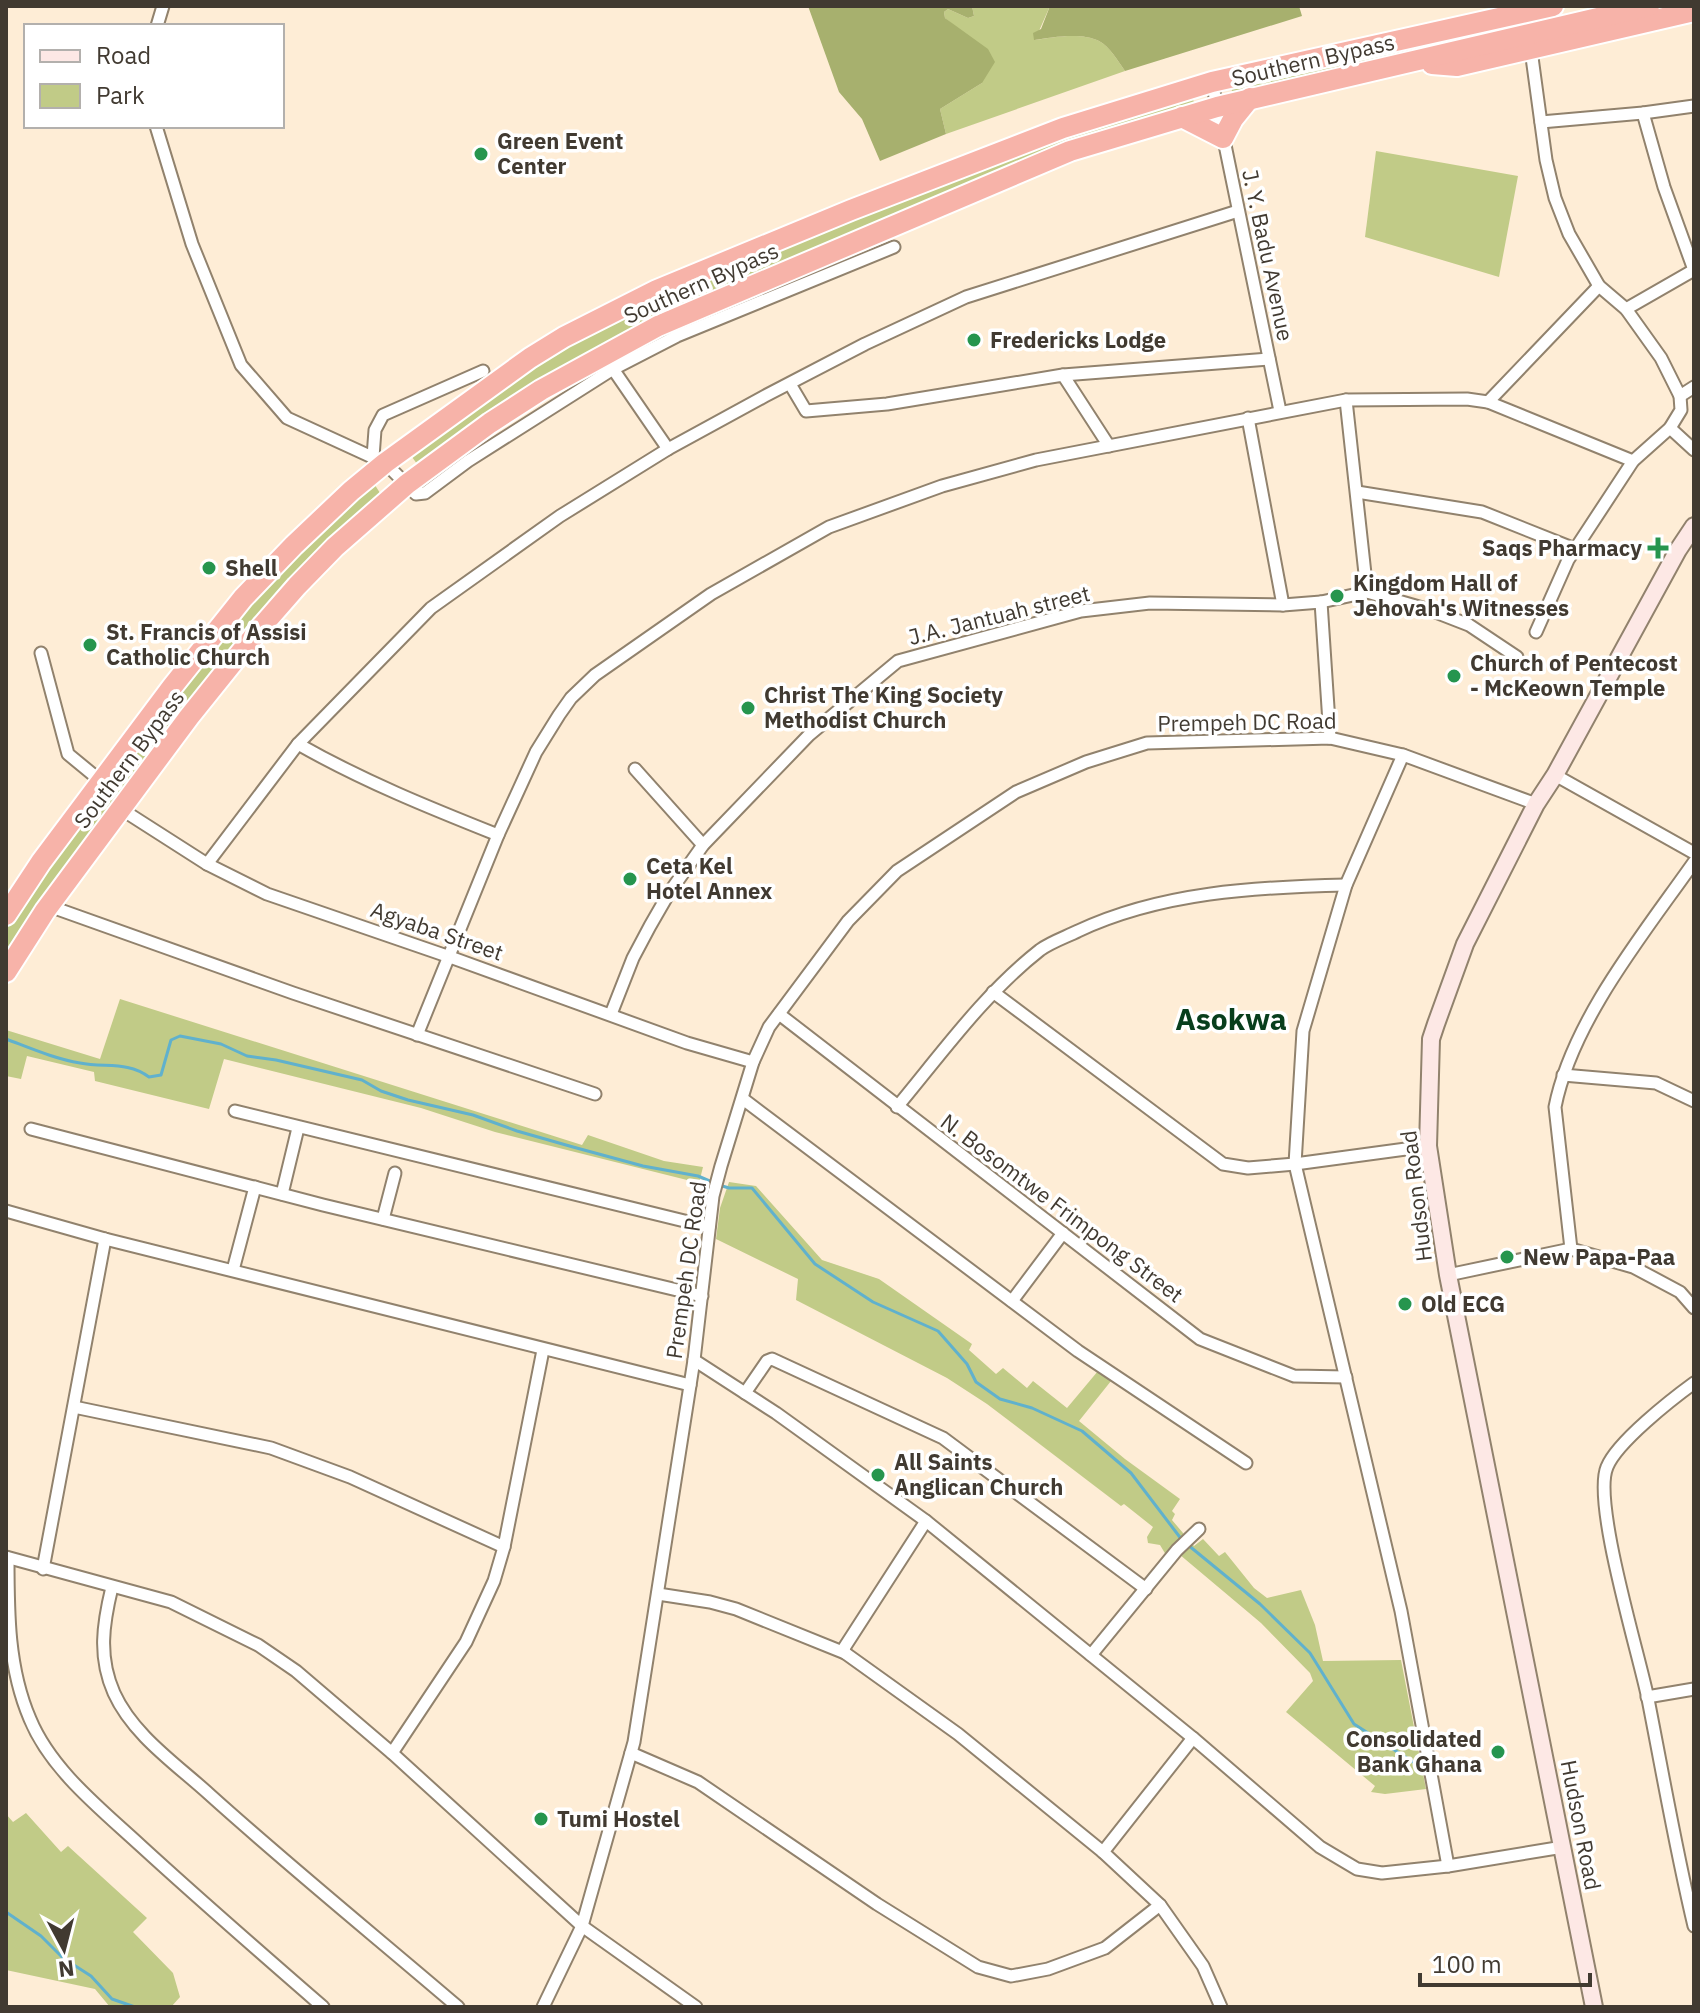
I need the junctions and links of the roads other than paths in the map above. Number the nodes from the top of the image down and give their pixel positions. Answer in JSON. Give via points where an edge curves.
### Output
{"nodes":[{"id":1,"x":1553,"y":6,"type":"edge"},
{"id":2,"x":1649,"y":6,"type":"edge"},
{"id":3,"x":1694,"y":11,"type":"edge"},
{"id":4,"x":1507,"y":12,"type":"edge"},
{"id":5,"x":1531,"y":50,"type":"junction"},
{"id":6,"x":1412,"y":62,"type":"junction"},
{"id":7,"x":1212,"y":82,"type":"junction"},
{"id":8,"x":1250,"y":98,"type":"junction"},
{"id":9,"x":1694,"y":106,"type":"edge"},
{"id":10,"x":1217,"y":107,"type":"junction"},
{"id":11,"x":1643,"y":113,"type":"junction"},
{"id":12,"x":1182,"y":117,"type":"junction"},
{"id":13,"x":1541,"y":122,"type":"junction"},
{"id":14,"x":157,"y":128,"type":"edge"},
{"id":15,"x":1223,"y":138,"type":"junction"},
{"id":16,"x":1238,"y":211,"type":"junction"},
{"id":17,"x":894,"y":247,"type":"dead end"},
{"id":18,"x":1694,"y":270,"type":"edge"},
{"id":19,"x":1599,"y":286,"type":"junction"},
{"id":20,"x":1626,"y":309,"type":"junction"},
{"id":21,"x":1269,"y":359,"type":"junction"},
{"id":22,"x":613,"y":369,"type":"junction"},
{"id":23,"x":483,"y":371,"type":"dead end"},
{"id":24,"x":1063,"y":375,"type":"junction"},
{"id":25,"x":790,"y":384,"type":"junction"},
{"id":26,"x":1694,"y":387,"type":"edge"},
{"id":27,"x":1680,"y":396,"type":"junction"},
{"id":28,"x":1346,"y":400,"type":"junction"},
{"id":29,"x":1488,"y":402,"type":"junction"},
{"id":30,"x":1280,"y":411,"type":"junction"},
{"id":31,"x":1248,"y":418,"type":"junction"},
{"id":32,"x":1670,"y":428,"type":"junction"},
{"id":33,"x":1109,"y":446,"type":"junction"},
{"id":34,"x":668,"y":449,"type":"junction"},
{"id":35,"x":1694,"y":450,"type":"edge"},
{"id":36,"x":379,"y":460,"type":"junction"},
{"id":37,"x":1633,"y":461,"type":"junction"},
{"id":38,"x":407,"y":484,"type":"junction"},
{"id":39,"x":1357,"y":492,"type":"junction"},
{"id":40,"x":1694,"y":526,"type":"edge"},
{"id":41,"x":1575,"y":549,"type":"junction"},
{"id":42,"x":1367,"y":592,"type":"junction"},
{"id":43,"x":1321,"y":602,"type":"junction"},
{"id":44,"x":1283,"y":605,"type":"junction"},
{"id":45,"x":1536,"y":632,"type":"dead end"},
{"id":46,"x":41,"y":653,"type":"dead end"},
{"id":47,"x":1517,"y":657,"type":"dead end"},
{"id":48,"x":1330,"y":738,"type":"junction"},
{"id":49,"x":298,"y":744,"type":"junction"},
{"id":50,"x":1403,"y":755,"type":"junction"},
{"id":51,"x":635,"y":769,"type":"dead end"},
{"id":52,"x":1555,"y":775,"type":"junction"},
{"id":53,"x":102,"y":782,"type":"junction"},
{"id":54,"x":1536,"y":804,"type":"junction"},
{"id":55,"x":121,"y":809,"type":"junction"},
{"id":56,"x":498,"y":835,"type":"junction"},
{"id":57,"x":703,"y":845,"type":"junction"},
{"id":58,"x":1694,"y":853,"type":"edge"},
{"id":59,"x":1694,"y":862,"type":"edge"},
{"id":60,"x":207,"y":864,"type":"junction"},
{"id":61,"x":1346,"y":885,"type":"junction"},
{"id":62,"x":49,"y":906,"type":"junction"},
{"id":63,"x":6,"y":915,"type":"edge"},
{"id":64,"x":450,"y":957,"type":"junction"},
{"id":65,"x":6,"y":972,"type":"edge"},
{"id":66,"x":993,"y":992,"type":"junction"},
{"id":67,"x":611,"y":1014,"type":"junction"},
{"id":68,"x":779,"y":1014,"type":"junction"},
{"id":69,"x":417,"y":1035,"type":"junction"},
{"id":70,"x":753,"y":1062,"type":"junction"},
{"id":71,"x":1563,"y":1075,"type":"junction"},
{"id":72,"x":595,"y":1094,"type":"dead end"},
{"id":73,"x":743,"y":1099,"type":"junction"},
{"id":74,"x":1694,"y":1101,"type":"edge"},
{"id":75,"x":897,"y":1107,"type":"junction"},
{"id":76,"x":235,"y":1111,"type":"dead end"},
{"id":77,"x":298,"y":1128,"type":"junction"},
{"id":78,"x":31,"y":1129,"type":"dead end"},
{"id":79,"x":1428,"y":1146,"type":"junction"},
{"id":80,"x":1295,"y":1164,"type":"junction"},
{"id":81,"x":395,"y":1173,"type":"dead end"},
{"id":82,"x":255,"y":1187,"type":"junction"},
{"id":83,"x":282,"y":1194,"type":"junction"},
{"id":84,"x":6,"y":1211,"type":"edge"},
{"id":85,"x":383,"y":1219,"type":"junction"},
{"id":86,"x":709,"y":1227,"type":"junction"},
{"id":87,"x":1063,"y":1233,"type":"junction"},
{"id":88,"x":105,"y":1239,"type":"junction"},
{"id":89,"x":1571,"y":1249,"type":"junction"},
{"id":90,"x":233,"y":1270,"type":"junction"},
{"id":91,"x":1448,"y":1275,"type":"junction"},
{"id":92,"x":702,"y":1296,"type":"junction"},
{"id":93,"x":1012,"y":1301,"type":"junction"},
{"id":94,"x":1694,"y":1308,"type":"edge"},
{"id":95,"x":543,"y":1350,"type":"junction"},
{"id":96,"x":694,"y":1360,"type":"junction"},
{"id":97,"x":1346,"y":1377,"type":"junction"},
{"id":98,"x":1694,"y":1383,"type":"edge"},
{"id":99,"x":690,"y":1385,"type":"junction"},
{"id":100,"x":745,"y":1393,"type":"junction"},
{"id":101,"x":74,"y":1407,"type":"junction"},
{"id":102,"x":1246,"y":1463,"type":"dead end"},
{"id":103,"x":926,"y":1521,"type":"junction"},
{"id":104,"x":1199,"y":1529,"type":"dead end"},
{"id":105,"x":504,"y":1547,"type":"junction"},
{"id":106,"x":7,"y":1558,"type":"edge"},
{"id":107,"x":43,"y":1569,"type":"junction"},
{"id":108,"x":112,"y":1587,"type":"junction"},
{"id":109,"x":1146,"y":1589,"type":"junction"},
{"id":110,"x":658,"y":1594,"type":"junction"},
{"id":111,"x":845,"y":1653,"type":"junction"},
{"id":112,"x":1091,"y":1655,"type":"junction"},
{"id":113,"x":1694,"y":1689,"type":"edge"},
{"id":114,"x":1647,"y":1697,"type":"junction"},
{"id":115,"x":1193,"y":1738,"type":"junction"},
{"id":116,"x":392,"y":1753,"type":"junction"},
{"id":117,"x":631,"y":1753,"type":"junction"},
{"id":118,"x":1563,"y":1847,"type":"junction"},
{"id":119,"x":1103,"y":1852,"type":"junction"},
{"id":120,"x":1448,"y":1866,"type":"junction"},
{"id":121,"x":1160,"y":1905,"type":"junction"},
{"id":122,"x":582,"y":1926,"type":"junction"},
{"id":123,"x":1694,"y":1926,"type":"edge"},
{"id":124,"x":323,"y":2007,"type":"edge"},
{"id":125,"x":458,"y":2007,"type":"edge"},
{"id":126,"x":543,"y":2007,"type":"edge"},
{"id":127,"x":696,"y":2007,"type":"edge"},
{"id":128,"x":1221,"y":2007,"type":"edge"},
{"id":129,"x":1594,"y":2007,"type":"edge"}],
"edges":[{"from":1,"to":4,"type":"highway","name":"Southern Bypass"},
{"from":2,"to":6,"type":"highway","name":"Southern Bypass"},
{"from":3,"to":5,"type":"highway"},
{"from":4,"to":7,"type":"highway","name":"Southern Bypass"},
{"from":5,"to":6,"type":"highway","via":[[1457,66]]},
{"from":5,"to":13,"type":"street"},
{"from":6,"to":8,"type":"highway","name":"Southern Bypass"},
{"from":7,"to":10,"type":"street","name":"J. Y. Badu Avenue"},
{"from":7,"to":36,"type":"highway","name":"Southern Bypass","via":[[1063,128],[651,293],[530,358]]},
{"from":8,"to":10,"type":"highway","name":"Southern Bypass"},
{"from":8,"to":15,"type":"highway"},
{"from":9,"to":11,"type":"street"},
{"from":10,"to":12,"type":"highway","name":"Southern Bypass"},
{"from":10,"to":15,"type":"street","name":"J. Y. Badu Avenue"},
{"from":11,"to":13,"type":"street"},
{"from":11,"to":18,"type":"street"},
{"from":12,"to":15,"type":"highway"},
{"from":12,"to":38,"type":"highway","name":"Southern Bypass","via":[[1070,151],[658,326],[541,390]]},
{"from":13,"to":19,"type":"street","via":[[1555,198]]},
{"from":14,"to":36,"type":"street","via":[[192,244],[241,365],[287,418]]},
{"from":15,"to":16,"type":"street","name":"J. Y. Badu Avenue"},
{"from":16,"to":21,"type":"street","name":"J. Y. Badu Avenue"},
{"from":16,"to":25,"type":"street","via":[[966,297]]},
{"from":17,"to":22,"type":"street","via":[[677,336]]},
{"from":18,"to":20,"type":"street"},
{"from":19,"to":20,"type":"street"},
{"from":19,"to":29,"type":"street"},
{"from":20,"to":27,"type":"street"},
{"from":21,"to":24,"type":"street"},
{"from":21,"to":30,"type":"street","name":"J. Y. Badu Avenue"},
{"from":22,"to":34,"type":"street"},
{"from":22,"to":38,"type":"street","via":[[425,493],[416,494]]},
{"from":23,"to":36,"type":"street","via":[[383,415],[375,430]]},
{"from":24,"to":25,"type":"street","via":[[887,404],[806,411]]},
{"from":24,"to":33,"type":"street"},
{"from":25,"to":34,"type":"street"},
{"from":26,"to":27,"type":"street"},
{"from":27,"to":32,"type":"street","via":[[1681,410]]},
{"from":28,"to":29,"type":"street"},
{"from":28,"to":30,"type":"street"},
{"from":28,"to":39,"type":"street"},
{"from":29,"to":37,"type":"street"},
{"from":30,"to":31,"type":"street"},
{"from":31,"to":33,"type":"street"},
{"from":31,"to":44,"type":"street"},
{"from":32,"to":35,"type":"street"},
{"from":32,"to":37,"type":"street"},
{"from":33,"to":56,"type":"street","via":[[942,486],[829,527],[711,594],[595,675],[571,698],[536,752]]},
{"from":34,"to":49,"type":"street","via":[[560,516],[431,608]]},
{"from":36,"to":38,"type":"street"},
{"from":36,"to":53,"type":"highway","name":"Southern Bypass","via":[[243,598]]},
{"from":37,"to":41,"type":"street"},
{"from":38,"to":55,"type":"highway","name":"Southern Bypass","via":[[335,547],[262,626]]},
{"from":39,"to":41,"type":"street","via":[[1482,512]]},
{"from":39,"to":42,"type":"street"},
{"from":40,"to":52,"type":"street","name":"Hudson Road"},
{"from":41,"to":45,"type":"street"},
{"from":42,"to":43,"type":"street","name":"J.A. Jantuah street"},
{"from":42,"to":47,"type":"street","via":[[1469,625]]},
{"from":43,"to":44,"type":"street","name":"J.A. Jantuah street"},
{"from":43,"to":48,"type":"street"},
{"from":44,"to":57,"type":"street","name":"J.A. Jantuah street","via":[[1150,603],[1081,611],[898,661],[809,735]]},
{"from":46,"to":53,"type":"street","via":[[68,754]]},
{"from":48,"to":50,"type":"street","name":"Prempeh DC Road"},
{"from":48,"to":68,"type":"street","name":"Prempeh DC Road","via":[[1147,743],[1016,792],[897,871],[848,921]]},
{"from":49,"to":56,"type":"street","via":[[393,793]]},
{"from":49,"to":60,"type":"street"},
{"from":50,"to":54,"type":"street","name":"Prempeh DC Road"},
{"from":50,"to":61,"type":"street"},
{"from":51,"to":57,"type":"street"},
{"from":52,"to":54,"type":"street","name":"Hudson Road"},
{"from":52,"to":58,"type":"street"},
{"from":53,"to":63,"type":"highway","name":"Southern Bypass"},
{"from":54,"to":79,"type":"street","name":"Hudson Road","via":[[1465,944],[1431,1039]]},
{"from":55,"to":60,"type":"street","name":"Agyaba Street"},
{"from":55,"to":62,"type":"highway","name":"Southern Bypass"},
{"from":56,"to":64,"type":"street"},
{"from":57,"to":67,"type":"street","name":"J.A. Jantuah street","via":[[650,926]]},
{"from":59,"to":71,"type":"street","via":[[1620,969]]},
{"from":60,"to":64,"type":"street","name":"Agyaba Street","via":[[267,894]]},
{"from":61,"to":66,"type":"street","via":[[1270,887],[1164,902],[1118,915],[1043,948]]},
{"from":61,"to":80,"type":"street","via":[[1303,1031]]},
{"from":62,"to":65,"type":"highway","name":"Southern Bypass"},
{"from":62,"to":69,"type":"street"},
{"from":64,"to":67,"type":"street","name":"Agyaba Street"},
{"from":64,"to":69,"type":"street"},
{"from":66,"to":75,"type":"street"},
{"from":66,"to":80,"type":"street","via":[[1223,1164]]},
{"from":67,"to":70,"type":"street","name":"Agyaba Street"},
{"from":68,"to":70,"type":"street","name":"Prempeh DC Road"},
{"from":68,"to":75,"type":"street","name":"N. Bosomtwe Frimpong Street"},
{"from":69,"to":72,"type":"street"},
{"from":70,"to":73,"type":"street","name":"Prempeh DC Road"},
{"from":71,"to":74,"type":"street","via":[[1656,1083]]},
{"from":71,"to":89,"type":"street","via":[[1555,1107]]},
{"from":73,"to":86,"type":"street","name":"Prempeh DC Road","via":[[713,1196]]},
{"from":73,"to":93,"type":"street"},
{"from":75,"to":87,"type":"street","name":"N. Bosomtwe Frimpong Street"},
{"from":76,"to":77,"type":"street"},
{"from":77,"to":83,"type":"street"},
{"from":77,"to":86,"type":"street"},
{"from":78,"to":82,"type":"street"},
{"from":79,"to":80,"type":"street"},
{"from":79,"to":91,"type":"street","name":"Hudson Road"},
{"from":80,"to":97,"type":"street"},
{"from":81,"to":85,"type":"street"},
{"from":82,"to":83,"type":"street"},
{"from":82,"to":90,"type":"street"},
{"from":83,"to":85,"type":"street"},
{"from":84,"to":88,"type":"street"},
{"from":85,"to":92,"type":"street"},
{"from":86,"to":92,"type":"street","name":"Prempeh DC Road"},
{"from":87,"to":93,"type":"street"},
{"from":87,"to":97,"type":"street","name":"N. Bosomtwe Frimpong Street","via":[[1200,1339],[1294,1376]]},
{"from":88,"to":90,"type":"street"},
{"from":88,"to":101,"type":"street"},
{"from":89,"to":91,"type":"street"},
{"from":89,"to":94,"type":"street","via":[[1633,1267],[1680,1292]]},
{"from":90,"to":95,"type":"street"},
{"from":91,"to":118,"type":"street","name":"Hudson Road"},
{"from":92,"to":96,"type":"street","name":"Prempeh DC Road"},
{"from":93,"to":102,"type":"street"},
{"from":95,"to":99,"type":"street"},
{"from":95,"to":105,"type":"street"},
{"from":96,"to":99,"type":"street","name":"Prempeh DC Road"},
{"from":96,"to":100,"type":"street"},
{"from":97,"to":120,"type":"street","via":[[1401,1611]]},
{"from":98,"to":114,"type":"street","via":[[1631,1436],[1606,1467],[1604,1511]]},
{"from":99,"to":110,"type":"street","name":"Prempeh DC Road"},
{"from":100,"to":103,"type":"street"},
{"from":100,"to":109,"type":"street","via":[[772,1359],[943,1438]]},
{"from":101,"to":105,"type":"street","via":[[271,1448],[350,1477]]},
{"from":101,"to":107,"type":"street"},
{"from":103,"to":111,"type":"street"},
{"from":103,"to":112,"type":"street"},
{"from":104,"to":109,"type":"street"},
{"from":105,"to":116,"type":"street","via":[[466,1642]]},
{"from":106,"to":107,"type":"street"},
{"from":106,"to":124,"type":"street","via":[[18,1688],[48,1752],[95,1804]]},
{"from":107,"to":108,"type":"street"},
{"from":108,"to":116,"type":"street","via":[[171,1602],[258,1645]]},
{"from":108,"to":125,"type":"street","via":[[102,1637],[104,1659],[114,1693],[133,1724]]},
{"from":109,"to":112,"type":"street"},
{"from":110,"to":111,"type":"street","via":[[736,1609]]},
{"from":110,"to":117,"type":"street","name":"Prempeh DC Road"},
{"from":111,"to":119,"type":"street","via":[[958,1734]]},
{"from":112,"to":115,"type":"street"},
{"from":113,"to":114,"type":"street"},
{"from":114,"to":123,"type":"street"},
{"from":115,"to":119,"type":"street"},
{"from":115,"to":120,"type":"street","via":[[1320,1847],[1357,1869],[1382,1873]]},
{"from":116,"to":122,"type":"street"},
{"from":117,"to":121,"type":"street","via":[[698,1782],[978,1967],[1011,1976],[1048,1969],[1105,1948]]},
{"from":117,"to":122,"type":"street","name":"Prempeh DC Road"},
{"from":118,"to":120,"type":"street"},
{"from":118,"to":129,"type":"street","name":"Hudson Road"},
{"from":119,"to":121,"type":"street"},
{"from":121,"to":128,"type":"street","via":[[1203,1966]]},
{"from":122,"to":126,"type":"street","name":"Prempeh DC Road"},
{"from":122,"to":127,"type":"street"}]}
